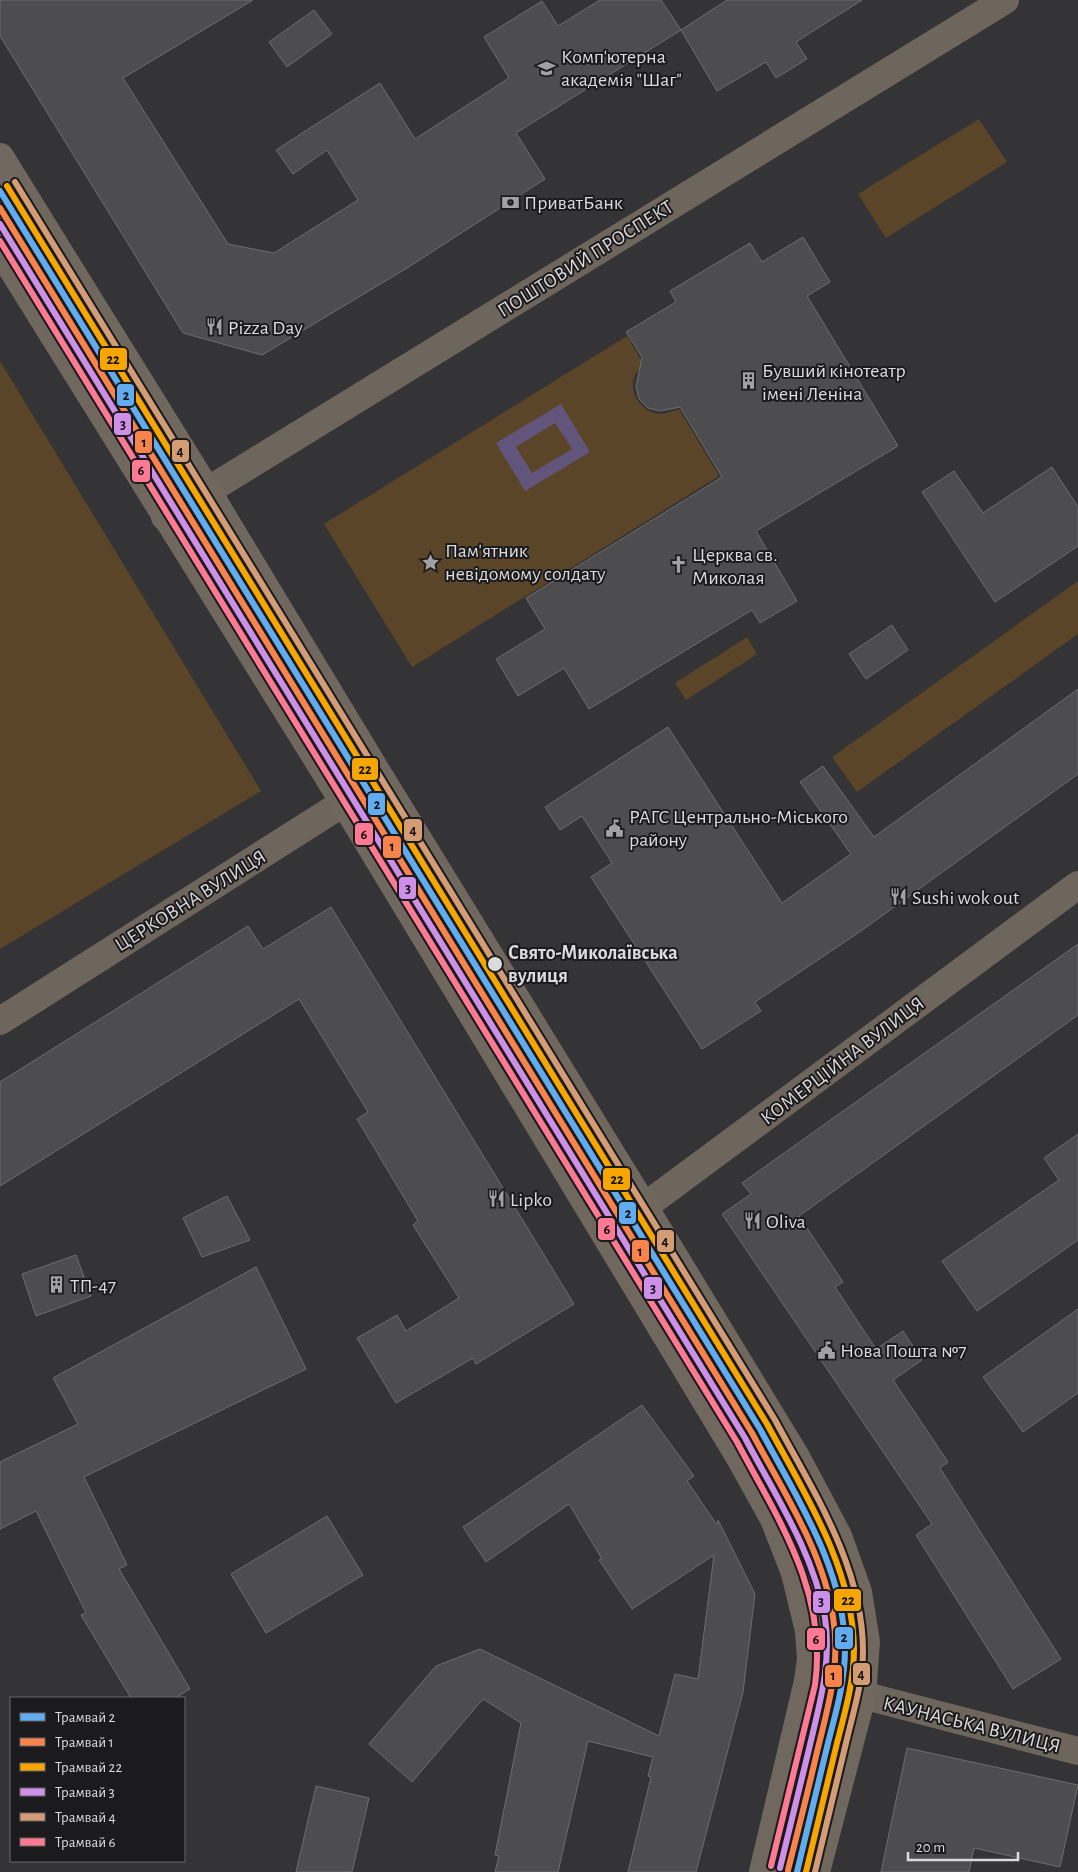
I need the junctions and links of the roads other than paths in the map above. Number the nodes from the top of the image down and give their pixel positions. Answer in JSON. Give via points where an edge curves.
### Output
{"nodes":[{"id":1,"x":1005,"y":0,"type":"edge"},
{"id":2,"x":0,"y":157,"type":"edge"},
{"id":3,"x":29,"y":204,"type":"junction"},
{"id":4,"x":0,"y":222,"type":"edge"},
{"id":5,"x":0,"y":249,"type":"edge"},
{"id":6,"x":207,"y":490,"type":"junction"},
{"id":7,"x":165,"y":517,"type":"junction"},
{"id":8,"x":381,"y":779,"type":"junction"},
{"id":9,"x":344,"y":802,"type":"junction"},
{"id":10,"x":1078,"y":885,"type":"edge"},
{"id":11,"x":0,"y":1021,"type":"edge"},
{"id":12,"x":644,"y":1207,"type":"junction"},
{"id":13,"x":606,"y":1235,"type":"junction"},
{"id":14,"x":808,"y":1682,"type":"junction"},
{"id":15,"x":862,"y":1696,"type":"junction"},
{"id":16,"x":1078,"y":1751,"type":"edge"},
{"id":17,"x":763,"y":1872,"type":"edge"},
{"id":18,"x":816,"y":1872,"type":"edge"}],
"edges":[{"from":1,"to":6,"type":"street","name":"ПОШТОВИЙ ПРОСПЕКТ"},
{"from":2,"to":3,"type":"main road"},
{"from":3,"to":4,"type":"street"},
{"from":3,"to":6,"type":"main road"},
{"from":5,"to":7,"type":"main road"},
{"from":6,"to":7,"type":"street","name":"ПОШТОВИЙ ПРОСПЕКТ"},
{"from":6,"to":8,"type":"main road"},
{"from":7,"to":9,"type":"main road"},
{"from":8,"to":9,"type":"street","name":"ЦЕРКОВНА ВУЛИЦЯ"},
{"from":8,"to":12,"type":"main road"},
{"from":9,"to":11,"type":"street","name":"ЦЕРКОВНА ВУЛИЦЯ"},
{"from":9,"to":13,"type":"main road"},
{"from":10,"to":12,"type":"street","name":"КОМЕРЦІЙНА ВУЛИЦЯ"},
{"from":12,"to":13,"type":"street","name":"КОМЕРЦІЙНА ВУЛИЦЯ"},
{"from":12,"to":15,"type":"main road","via":[[796,1457],[838,1536],[858,1592],[864,1634]]},
{"from":13,"to":14,"type":"main road","via":[[774,1519],[802,1598],[811,1659]]},
{"from":14,"to":15,"type":"street","name":"КАУНАСЬКА ВУЛИЦЯ"},
{"from":14,"to":17,"type":"main road"},
{"from":15,"to":16,"type":"street","name":"КАУНАСЬКА ВУЛИЦЯ"},
{"from":15,"to":18,"type":"main road"}]}
